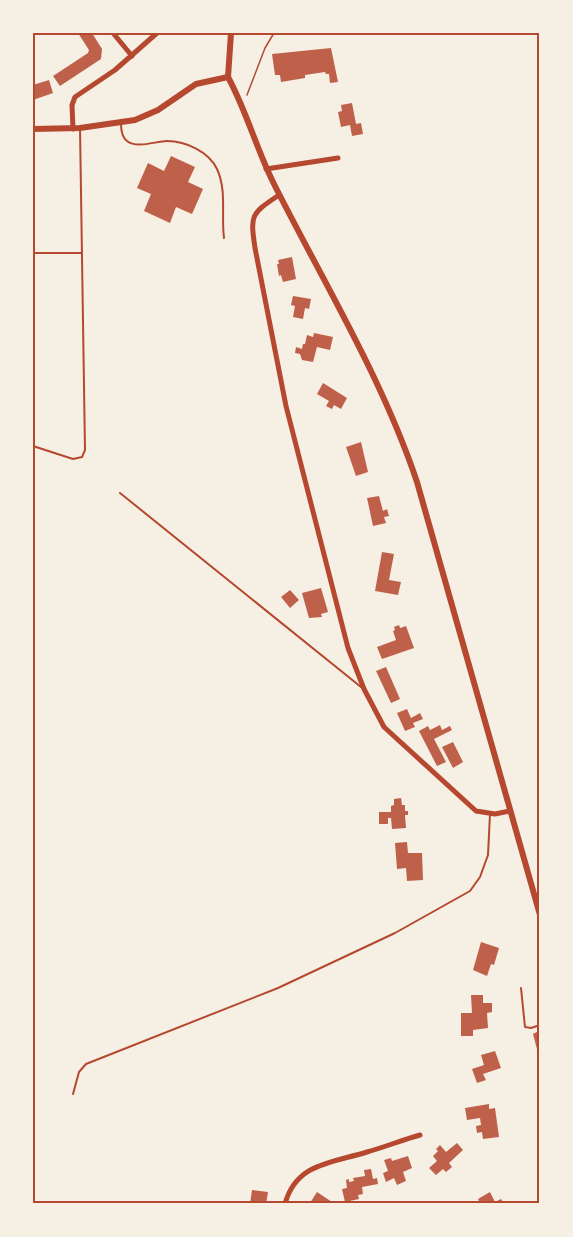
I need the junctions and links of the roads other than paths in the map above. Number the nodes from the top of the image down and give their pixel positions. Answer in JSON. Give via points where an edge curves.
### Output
{"nodes":[{"id":1,"x":113,"y":33,"type":"edge"},
{"id":2,"x":157,"y":33,"type":"edge"},
{"id":3,"x":231,"y":33,"type":"edge"},
{"id":4,"x":132,"y":56,"type":"junction"},
{"id":5,"x":228,"y":77,"type":"junction"},
{"id":6,"x":121,"y":124,"type":"junction"},
{"id":7,"x":80,"y":128,"type":"junction"},
{"id":8,"x":33,"y":129,"type":"edge"},
{"id":9,"x":73,"y":129,"type":"junction"},
{"id":10,"x":338,"y":158,"type":"dead end"},
{"id":11,"x":266,"y":169,"type":"junction"},
{"id":12,"x":279,"y":195,"type":"junction"},
{"id":13,"x":224,"y":238,"type":"dead end"},
{"id":14,"x":82,"y":253,"type":"junction"},
{"id":15,"x":33,"y":254,"type":"edge"},
{"id":16,"x":33,"y":446,"type":"edge"},
{"id":17,"x":120,"y":493,"type":"dead end"},
{"id":18,"x":364,"y":689,"type":"junction"},
{"id":19,"x":510,"y":811,"type":"junction"},
{"id":20,"x":490,"y":814,"type":"junction"},
{"id":21,"x":540,"y":915,"type":"edge"},
{"id":22,"x":521,"y":988,"type":"dead end"},
{"id":23,"x":540,"y":1025,"type":"edge"},
{"id":24,"x":74,"y":1094,"type":"dead end"},
{"id":25,"x":420,"y":1135,"type":"dead end"},
{"id":26,"x":285,"y":1204,"type":"edge"}],
"edges":[{"from":1,"to":4,"type":"street"},
{"from":2,"to":4,"type":"street"},
{"from":3,"to":5,"type":"street"},
{"from":4,"to":9,"type":"street","via":[[75,97]]},
{"from":5,"to":6,"type":"street","via":[[196,84],[158,110]]},
{"from":5,"to":11,"type":"street"},
{"from":6,"to":7,"type":"street"},
{"from":6,"to":13,"type":"lane","via":[[129,142],[180,142],[211,160],[222,182]]},
{"from":7,"to":9,"type":"street"},
{"from":7,"to":14,"type":"lane"},
{"from":8,"to":9,"type":"street"},
{"from":10,"to":11,"type":"street"},
{"from":11,"to":12,"type":"street"},
{"from":12,"to":18,"type":"street","via":[[254,215],[255,248],[286,406],[340,620]]},
{"from":12,"to":19,"type":"street","via":[[371,371],[406,448]]},
{"from":14,"to":15,"type":"lane"},
{"from":14,"to":16,"type":"lane","via":[[85,452],[75,459]]},
{"from":17,"to":18,"type":"lane"},
{"from":18,"to":20,"type":"street","via":[[384,727],[471,807]]},
{"from":19,"to":20,"type":"street"},
{"from":19,"to":21,"type":"street"},
{"from":20,"to":24,"type":"lane","via":[[488,855],[470,891],[395,933],[278,988],[86,1064],[79,1071]]},
{"from":22,"to":23,"type":"lane","via":[[525,1027]]},
{"from":25,"to":26,"type":"street","via":[[314,1168],[296,1180]]}]}
